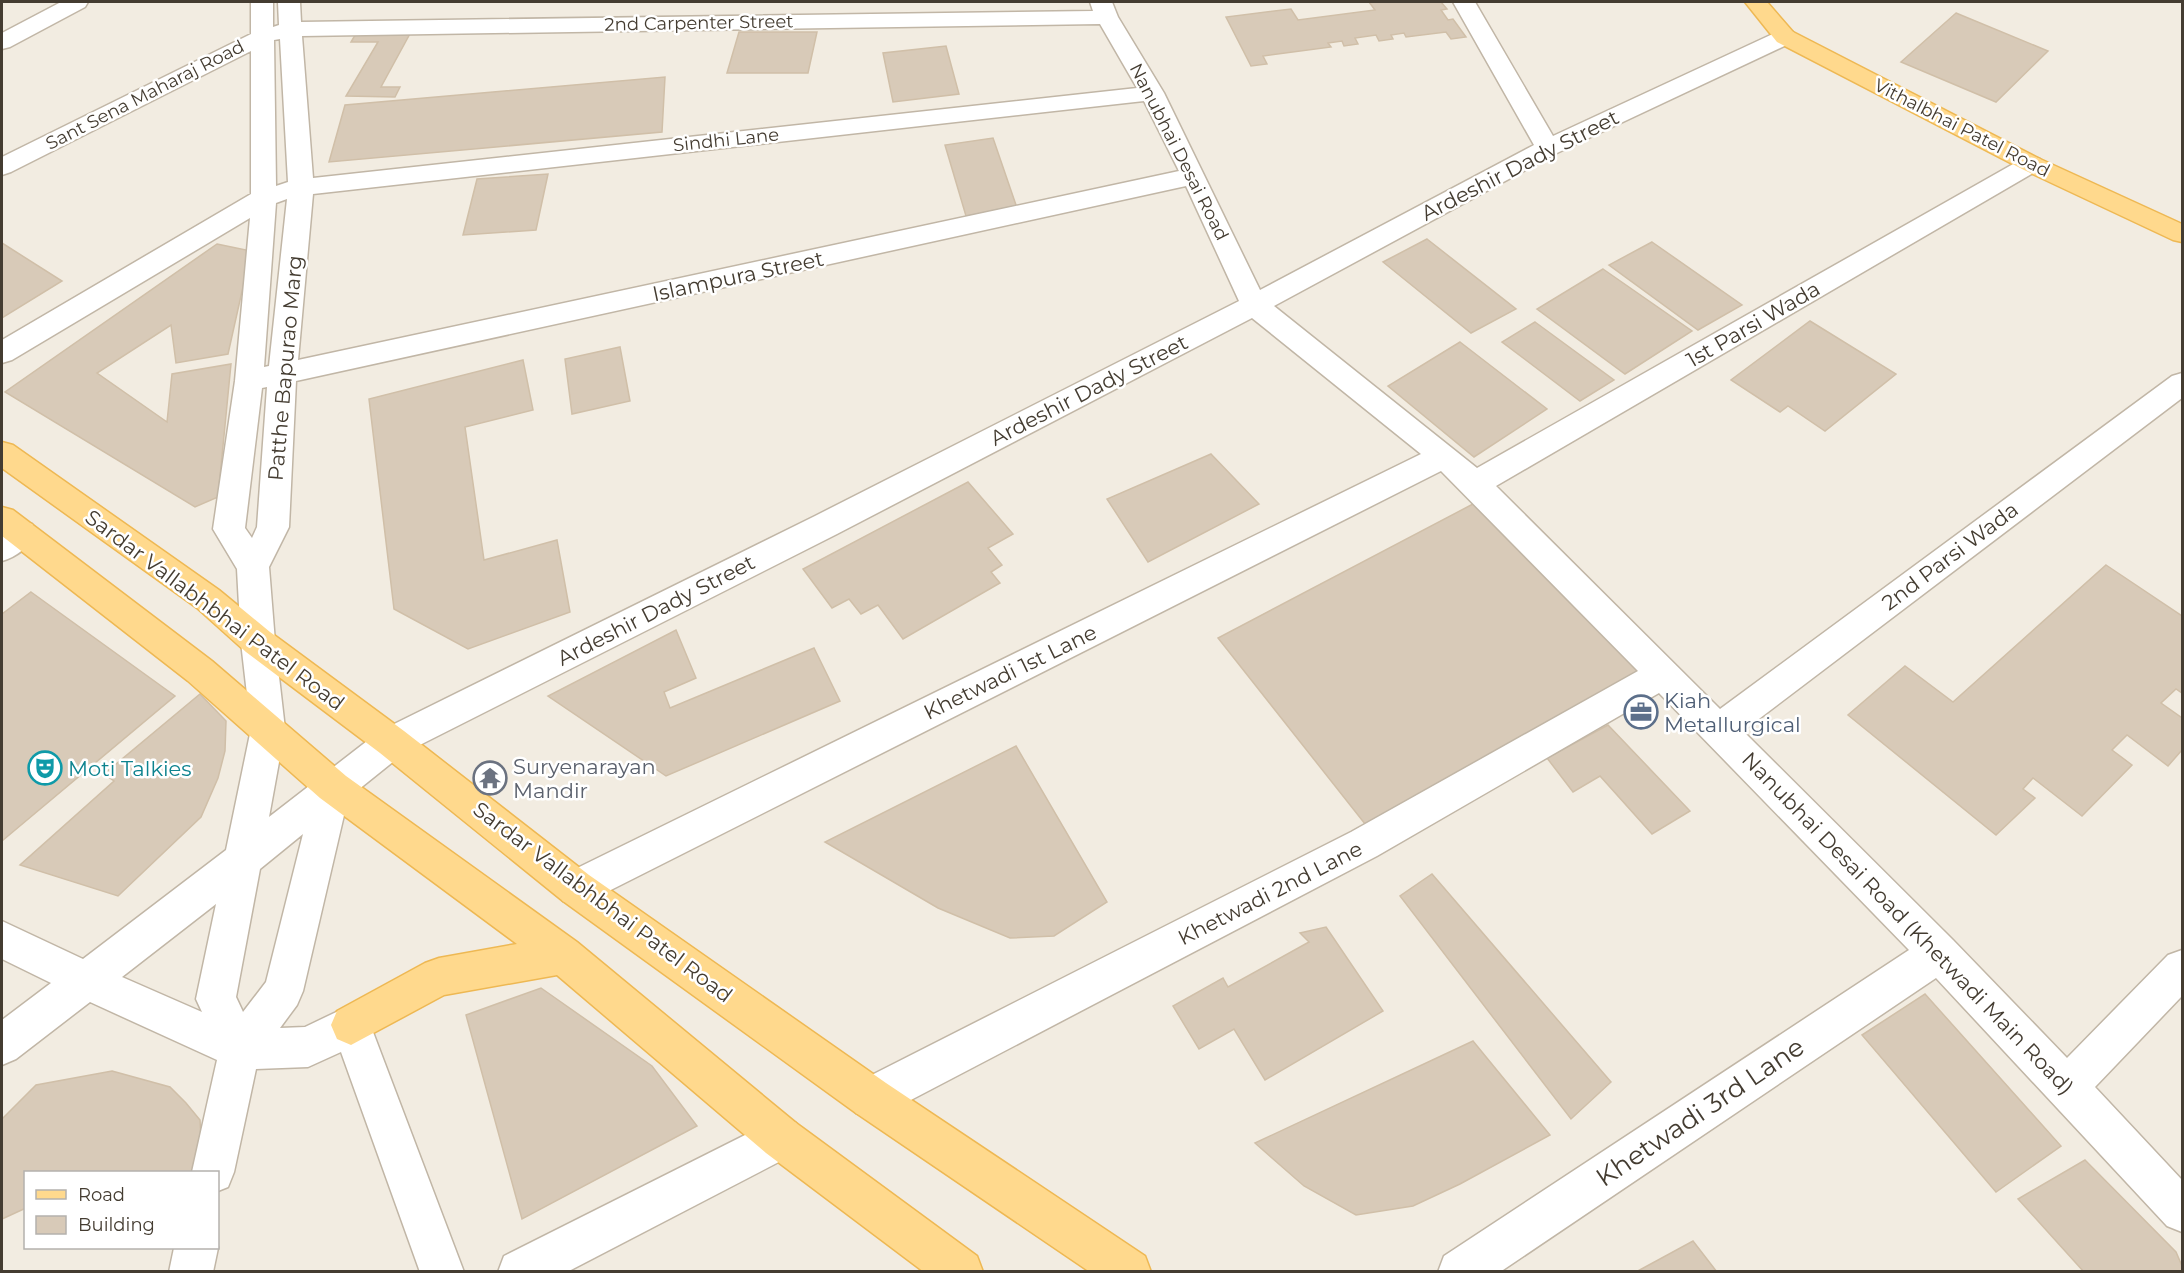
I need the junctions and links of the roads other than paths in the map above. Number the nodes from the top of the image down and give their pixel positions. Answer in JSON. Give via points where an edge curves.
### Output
{"nodes":[{"id":1,"x":77,"y":2,"type":"edge"},
{"id":2,"x":262,"y":2,"type":"edge"},
{"id":3,"x":289,"y":2,"type":"edge"},
{"id":4,"x":1464,"y":2,"type":"edge"},
{"id":5,"x":1756,"y":2,"type":"edge"},
{"id":6,"x":1104,"y":9,"type":"edge"},
{"id":7,"x":290,"y":29,"type":"junction"},
{"id":8,"x":264,"y":36,"type":"junction"},
{"id":9,"x":1785,"y":37,"type":"junction"},
{"id":10,"x":2,"y":42,"type":"edge"},
{"id":11,"x":1152,"y":93,"type":"junction"},
{"id":12,"x":1548,"y":148,"type":"junction"},
{"id":13,"x":2031,"y":164,"type":"junction"},
{"id":14,"x":2,"y":168,"type":"edge"},
{"id":15,"x":1194,"y":176,"type":"junction"},
{"id":16,"x":300,"y":187,"type":"junction"},
{"id":17,"x":264,"y":198,"type":"junction"},
{"id":18,"x":2182,"y":234,"type":"edge"},
{"id":19,"x":1254,"y":305,"type":"junction"},
{"id":20,"x":2,"y":353,"type":"edge"},
{"id":21,"x":282,"y":375,"type":"junction"},
{"id":22,"x":249,"y":381,"type":"junction"},
{"id":23,"x":2182,"y":383,"type":"edge"},
{"id":24,"x":2,"y":453,"type":"edge"},
{"id":25,"x":1444,"y":456,"type":"junction"},
{"id":26,"x":1475,"y":484,"type":"junction"},
{"id":27,"x":8,"y":534,"type":"edge"},
{"id":28,"x":254,"y":567,"type":"junction"},
{"id":29,"x":258,"y":642,"type":"junction"},
{"id":30,"x":1661,"y":675,"type":"junction"},
{"id":31,"x":268,"y":729,"type":"junction"},
{"id":32,"x":1718,"y":730,"type":"junction"},
{"id":33,"x":393,"y":742,"type":"junction"},
{"id":34,"x":333,"y":787,"type":"junction"},
{"id":35,"x":244,"y":859,"type":"junction"},
{"id":36,"x":576,"y":888,"type":"junction"},
{"id":37,"x":2,"y":939,"type":"edge"},
{"id":38,"x":1939,"y":953,"type":"junction"},
{"id":39,"x":562,"y":955,"type":"junction"},
{"id":40,"x":2182,"y":969,"type":"edge"},
{"id":41,"x":85,"y":980,"type":"junction"},
{"id":42,"x":351,"y":1025,"type":"junction"},
{"id":43,"x":2,"y":1045,"type":"edge"},
{"id":44,"x":240,"y":1049,"type":"junction"},
{"id":45,"x":2068,"y":1086,"type":"junction"},
{"id":46,"x":871,"y":1098,"type":"junction"},
{"id":47,"x":781,"y":1138,"type":"junction"},
{"id":48,"x":213,"y":1171,"type":"edge"},
{"id":49,"x":2182,"y":1211,"type":"edge"},
{"id":50,"x":196,"y":1249,"type":"edge"},
{"id":51,"x":191,"y":1272,"type":"edge"},
{"id":52,"x":442,"y":1272,"type":"edge"},
{"id":53,"x":520,"y":1272,"type":"edge"},
{"id":54,"x":961,"y":1272,"type":"edge"},
{"id":55,"x":1129,"y":1272,"type":"edge"},
{"id":56,"x":1460,"y":1272,"type":"edge"}],
"edges":[{"from":1,"to":10,"type":"street"},
{"from":2,"to":8,"type":"street"},
{"from":3,"to":7,"type":"street","name":"Patthe Bapurao Marg"},
{"from":4,"to":12,"type":"street"},
{"from":5,"to":9,"type":"main road","name":"Vithalbhai Patel Road"},
{"from":6,"to":7,"type":"street","name":"2nd Carpenter Street"},
{"from":6,"to":11,"type":"street","name":"Nanubhai Desai Road"},
{"from":7,"to":8,"type":"street","name":"Sant Sena Maharaj Road"},
{"from":7,"to":16,"type":"street","name":"Patthe Bapurao Marg"},
{"from":8,"to":14,"type":"street","name":"Sant Sena Maharaj Road"},
{"from":8,"to":17,"type":"street"},
{"from":9,"to":12,"type":"street","name":"Ardeshir Dady Street"},
{"from":9,"to":13,"type":"main road","name":"Vithalbhai Patel Road"},
{"from":11,"to":15,"type":"street","name":"Nanubhai Desai Road"},
{"from":11,"to":16,"type":"street","name":"Sindhi Lane"},
{"from":12,"to":19,"type":"street","name":"Ardeshir Dady Street"},
{"from":13,"to":18,"type":"main road","name":"Vithalbhai Patel Road"},
{"from":13,"to":26,"type":"street","name":"1st Parsi Wada"},
{"from":15,"to":19,"type":"street","name":"Nanubhai Desai Road"},
{"from":15,"to":21,"type":"street","name":"Islampura Street"},
{"from":16,"to":17,"type":"street","name":"Sindhi Lane"},
{"from":16,"to":21,"type":"street","name":"Patthe Bapurao Marg"},
{"from":17,"to":20,"type":"street","name":"Sindhi Lane"},
{"from":17,"to":22,"type":"street"},
{"from":19,"to":25,"type":"street","name":"Nanubhai Desai Road (Khetwadi Main Road)"},
{"from":19,"to":33,"type":"street","name":"Ardeshir Dady Street"},
{"from":21,"to":22,"type":"street","name":"Islampura Street"},
{"from":21,"to":28,"type":"street","name":"Patthe Bapurao Marg","via":[[273,527]]},
{"from":22,"to":28,"type":"street","via":[[229,529]]},
{"from":23,"to":32,"type":"street","name":"2nd Parsi Wada"},
{"from":24,"to":29,"type":"main road","name":"Sardar Vallabhbhai Patel Road","via":[[208,599]]},
{"from":25,"to":26,"type":"street","name":"Nanubhai Desai Road (Khetwadi Main Road)"},
{"from":25,"to":36,"type":"street","name":"Khetwadi 1st Lane"},
{"from":26,"to":30,"type":"street","name":"Nanubhai Desai Road (Khetwadi Main Road)"},
{"from":27,"to":31,"type":"main road","via":[[200,671]]},
{"from":28,"to":29,"type":"street","name":"Patthe Bapurao Marg"},
{"from":29,"to":31,"type":"street","name":"Patthe Bapurao Marg"},
{"from":29,"to":33,"type":"main road","name":"Sardar Vallabhbhai Patel Road"},
{"from":30,"to":32,"type":"street","name":"Nanubhai Desai Road (Khetwadi Main Road)"},
{"from":30,"to":46,"type":"street","name":"Khetwadi 2nd Lane","via":[[1364,844]]},
{"from":31,"to":34,"type":"main road"},
{"from":31,"to":35,"type":"street","name":"Patthe Bapurao Marg"},
{"from":32,"to":38,"type":"street","name":"Nanubhai Desai Road (Khetwadi Main Road)"},
{"from":33,"to":34,"type":"street","name":"Ardeshir Dady Street"},
{"from":33,"to":36,"type":"main road","name":"Sardar Vallabhbhai Patel Road"},
{"from":34,"to":35,"type":"street","name":"Ardeshir Dady Street"},
{"from":34,"to":39,"type":"main road"},
{"from":34,"to":44,"type":"street","via":[[283,991]]},
{"from":35,"to":41,"type":"street","name":"Ardeshir Dady Street"},
{"from":35,"to":44,"type":"street","name":"Patthe Bapurao Marg","via":[[216,999]]},
{"from":36,"to":46,"type":"main road","name":"Sardar Vallabhbhai Patel Road"},
{"from":37,"to":41,"type":"street"},
{"from":38,"to":45,"type":"street","name":"Nanubhai Desai Road (Khetwadi Main Road)"},
{"from":38,"to":56,"type":"street","name":"Khetwadi 3rd Lane"},
{"from":39,"to":42,"type":"main road","via":[[439,977]]},
{"from":39,"to":47,"type":"main road"},
{"from":40,"to":45,"type":"street"},
{"from":41,"to":43,"type":"street","name":"Ardeshir Dady Street"},
{"from":41,"to":44,"type":"street"},
{"from":42,"to":44,"type":"street","via":[[308,1047]]},
{"from":42,"to":52,"type":"street"},
{"from":44,"to":48,"type":"street"},
{"from":45,"to":49,"type":"street","name":"Nanubhai Desai Road (Khetwadi Main Road)"},
{"from":46,"to":55,"type":"main road","name":"Sardar Vallabhbhai Patel Road"},
{"from":47,"to":53,"type":"street"},
{"from":47,"to":54,"type":"main road"},
{"from":50,"to":51,"type":"street"}]}
